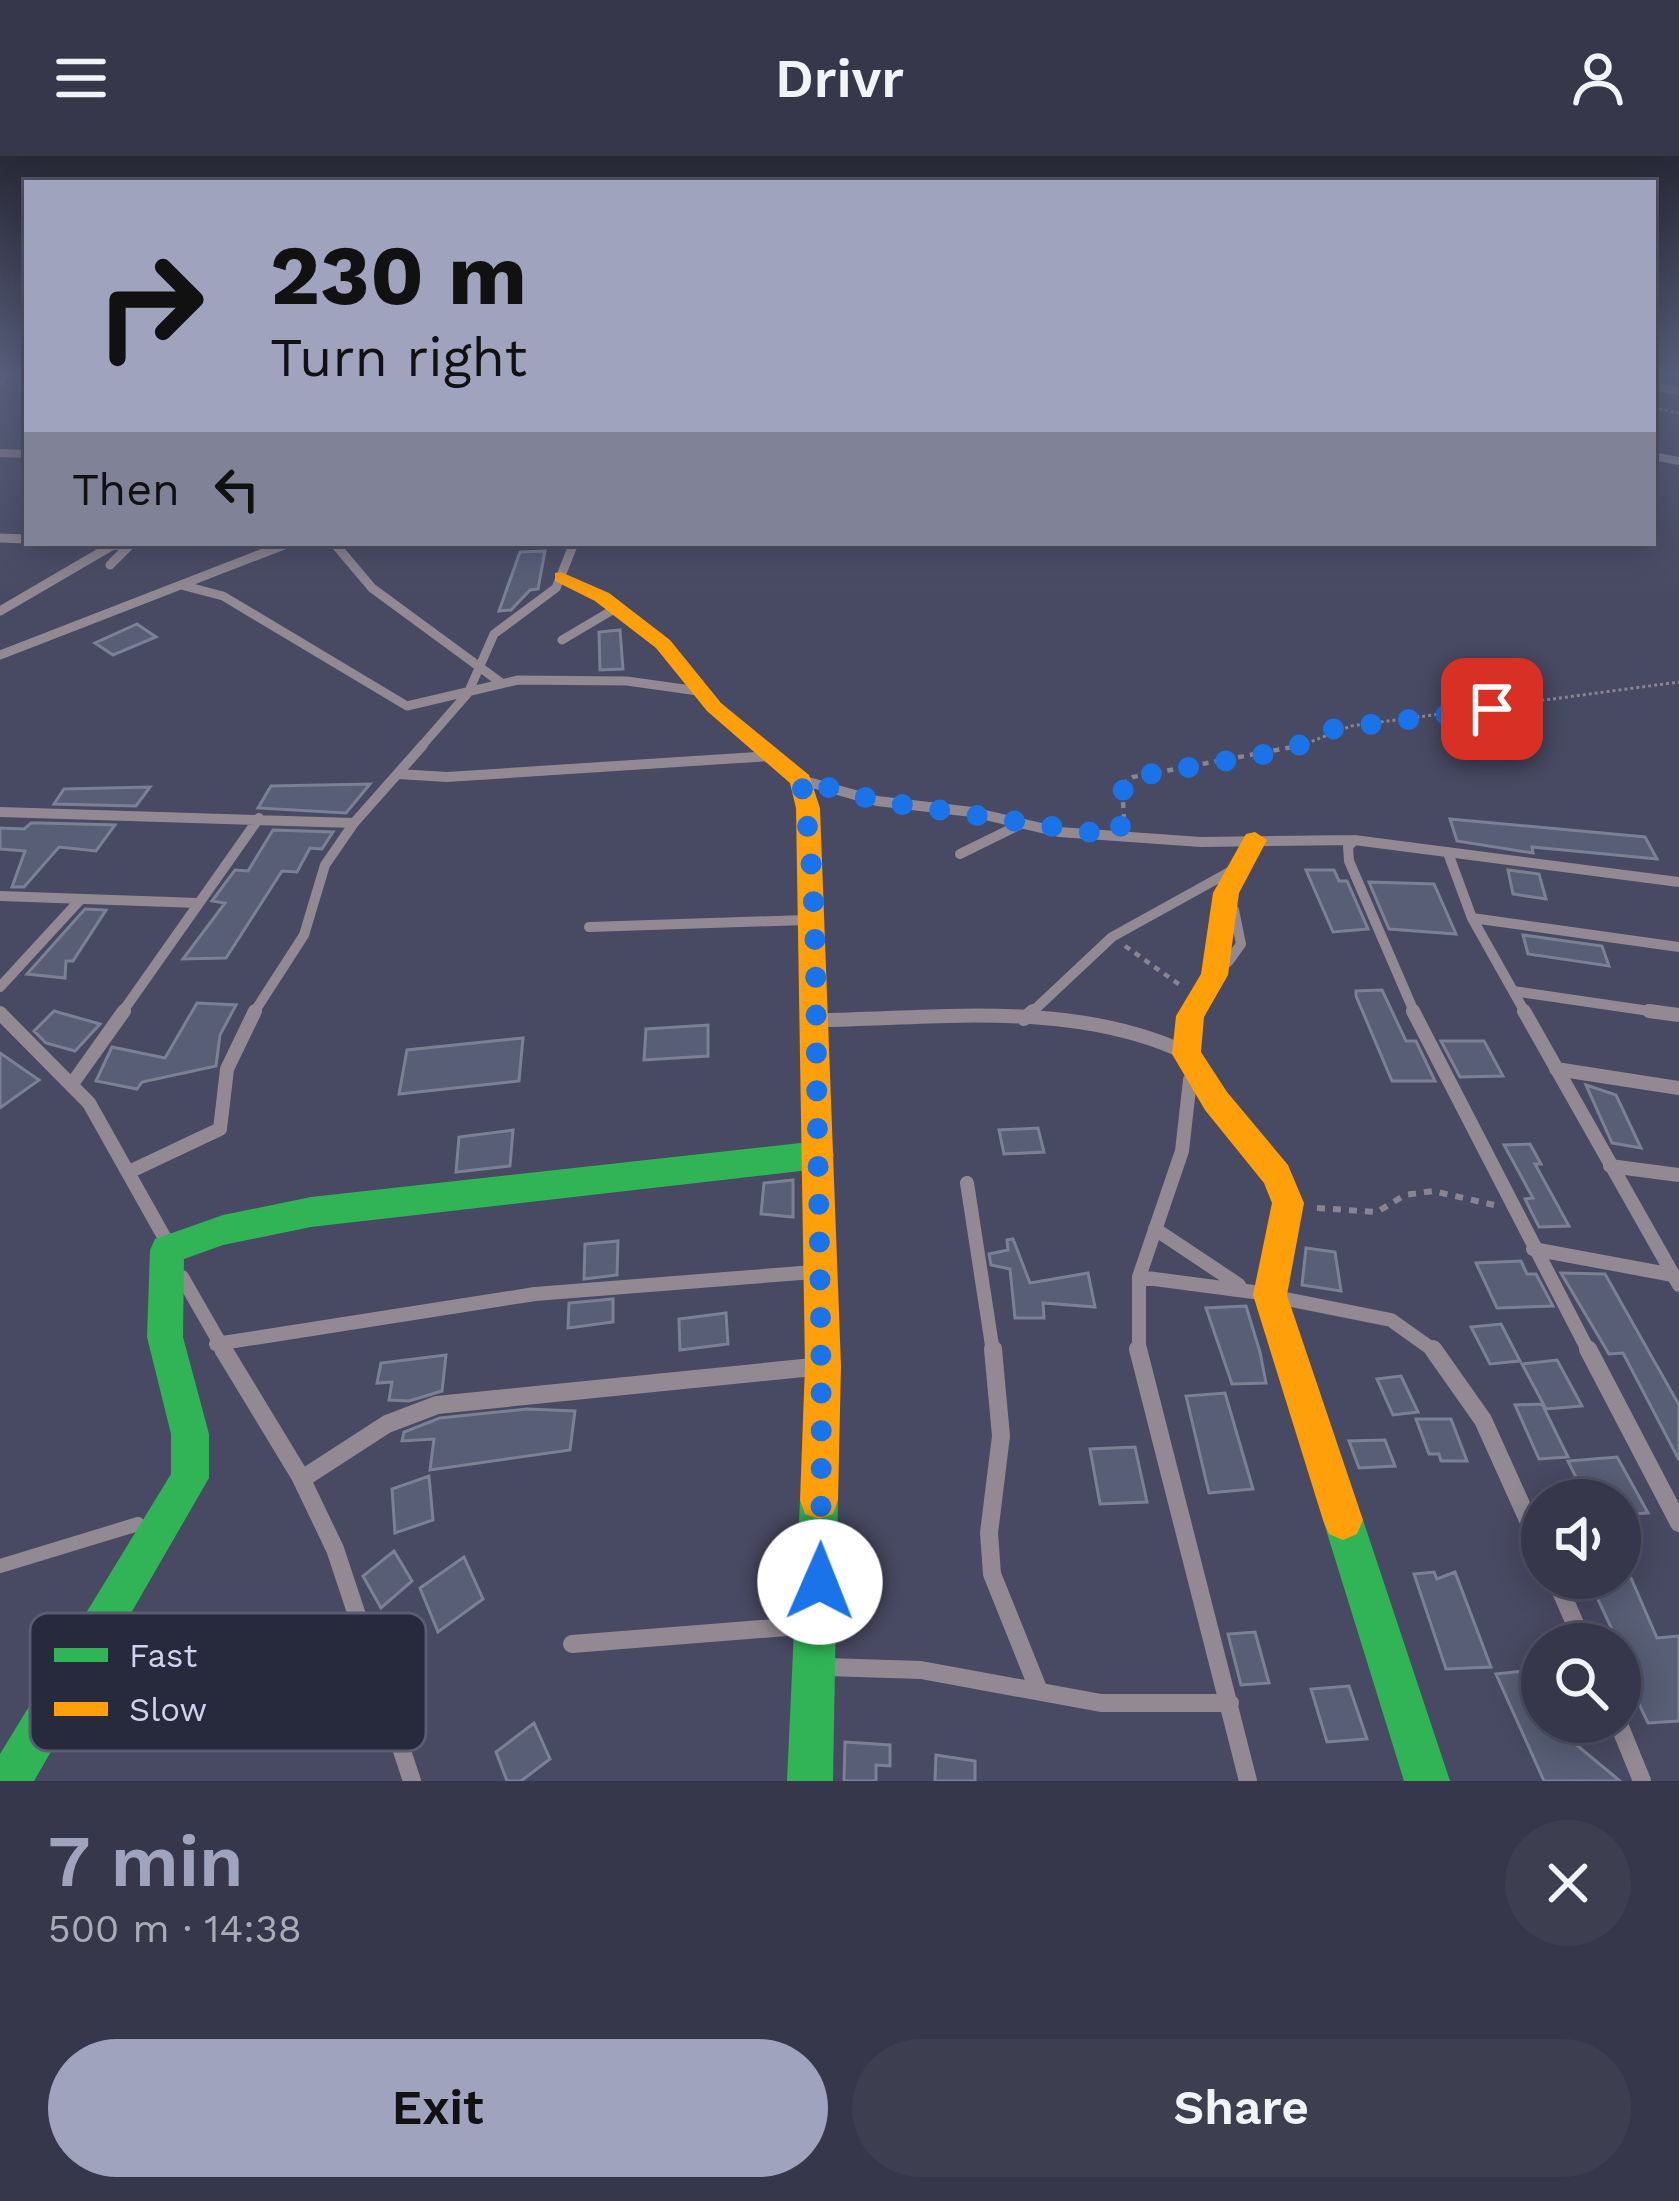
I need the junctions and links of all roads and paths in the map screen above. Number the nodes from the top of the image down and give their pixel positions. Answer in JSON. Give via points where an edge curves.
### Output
{"nodes":[{"id":1,"x":111,"y":546,"type":"edge"},
{"id":2,"x":128,"y":546,"type":"edge"},
{"id":3,"x":281,"y":546,"type":"edge"},
{"id":4,"x":336,"y":546,"type":"edge"},
{"id":5,"x":573,"y":546,"type":"edge"},
{"id":6,"x":110,"y":566,"type":"dead end"},
{"id":7,"x":561,"y":577,"type":"junction"},
{"id":8,"x":181,"y":585,"type":"junction"},
{"id":9,"x":616,"y":608,"type":"junction"},
{"id":10,"x":0,"y":611,"type":"edge"},
{"id":11,"x":562,"y":640,"type":"dead end"},
{"id":12,"x":0,"y":655,"type":"edge"},
{"id":13,"x":480,"y":664,"type":"junction"},
{"id":14,"x":500,"y":682,"type":"junction"},
{"id":15,"x":1679,"y":682,"type":"edge"},
{"id":16,"x":700,"y":692,"type":"junction"},
{"id":17,"x":469,"y":693,"type":"junction"},
{"id":18,"x":777,"y":755,"type":"junction"},
{"id":19,"x":398,"y":774,"type":"junction"},
{"id":20,"x":801,"y":780,"type":"junction"},
{"id":21,"x":0,"y":812,"type":"edge"},
{"id":22,"x":260,"y":818,"type":"junction"},
{"id":23,"x":354,"y":824,"type":"junction"},
{"id":24,"x":1022,"y":824,"type":"junction"},
{"id":25,"x":1116,"y":836,"type":"junction"},
{"id":26,"x":1256,"y":840,"type":"junction"},
{"id":27,"x":1354,"y":840,"type":"junction"},
{"id":28,"x":1448,"y":853,"type":"junction"},
{"id":29,"x":960,"y":854,"type":"dead end"},
{"id":30,"x":1240,"y":867,"type":"junction"},
{"id":31,"x":1679,"y":882,"type":"edge"},
{"id":32,"x":0,"y":896,"type":"edge"},
{"id":33,"x":80,"y":900,"type":"junction"},
{"id":34,"x":198,"y":903,"type":"junction"},
{"id":35,"x":1472,"y":918,"type":"junction"},
{"id":36,"x":812,"y":920,"type":"junction"},
{"id":37,"x":589,"y":927,"type":"dead end"},
{"id":38,"x":1112,"y":937,"type":"junction"},
{"id":39,"x":1679,"y":947,"type":"edge"},
{"id":40,"x":0,"y":987,"type":"edge"},
{"id":41,"x":1206,"y":987,"type":"junction"},
{"id":42,"x":1513,"y":991,"type":"junction"},
{"id":43,"x":0,"y":1013,"type":"edge"},
{"id":44,"x":1679,"y":1015,"type":"edge"},
{"id":45,"x":1024,"y":1019,"type":"junction"},
{"id":46,"x":816,"y":1020,"type":"junction"},
{"id":47,"x":1189,"y":1060,"type":"junction"},
{"id":48,"x":1556,"y":1069,"type":"junction"},
{"id":49,"x":72,"y":1084,"type":"junction"},
{"id":50,"x":1679,"y":1088,"type":"edge"},
{"id":51,"x":818,"y":1155,"type":"junction"},
{"id":52,"x":1610,"y":1166,"type":"junction"},
{"id":53,"x":131,"y":1171,"type":"junction"},
{"id":54,"x":1679,"y":1175,"type":"edge"},
{"id":55,"x":967,"y":1183,"type":"dead end"},
{"id":56,"x":1288,"y":1202,"type":"junction"},
{"id":57,"x":1513,"y":1210,"type":"junction"},
{"id":58,"x":1155,"y":1229,"type":"junction"},
{"id":59,"x":1533,"y":1249,"type":"junction"},
{"id":60,"x":167,"y":1250,"type":"junction"},
{"id":61,"x":821,"y":1272,"type":"junction"},
{"id":62,"x":1139,"y":1277,"type":"junction"},
{"id":63,"x":1677,"y":1278,"type":"edge"},
{"id":64,"x":1257,"y":1292,"type":"junction"},
{"id":65,"x":216,"y":1344,"type":"junction"},
{"id":66,"x":823,"y":1366,"type":"junction"},
{"id":67,"x":302,"y":1479,"type":"junction"},
{"id":68,"x":1521,"y":1508,"type":"edge"},
{"id":69,"x":171,"y":1513,"type":"junction"},
{"id":70,"x":1679,"y":1523,"type":"edge"},
{"id":71,"x":0,"y":1566,"type":"edge"},
{"id":72,"x":111,"y":1613,"type":"edge"},
{"id":73,"x":358,"y":1613,"type":"edge"},
{"id":74,"x":819,"y":1624,"type":"junction"},
{"id":75,"x":572,"y":1644,"type":"dead end"},
{"id":76,"x":817,"y":1666,"type":"junction"},
{"id":77,"x":1039,"y":1690,"type":"junction"},
{"id":78,"x":1230,"y":1702,"type":"junction"},
{"id":79,"x":1627,"y":1743,"type":"edge"},
{"id":80,"x":30,"y":1746,"type":"edge"},
{"id":81,"x":402,"y":1751,"type":"edge"},
{"id":82,"x":9,"y":1781,"type":"edge"},
{"id":83,"x":412,"y":1781,"type":"edge"},
{"id":84,"x":810,"y":1781,"type":"edge"},
{"id":85,"x":1247,"y":1781,"type":"edge"},
{"id":86,"x":1426,"y":1781,"type":"edge"},
{"id":87,"x":1642,"y":1781,"type":"edge"}],
"edges":[{"from":1,"to":10,"type":"street"},
{"from":2,"to":6,"type":"street"},
{"from":3,"to":8,"type":"street"},
{"from":4,"to":13,"type":"street","via":[[371,589]]},
{"from":5,"to":7,"type":"street"},
{"from":7,"to":9,"type":"street"},
{"from":7,"to":13,"type":"street","via":[[494,634]]},
{"from":8,"to":12,"type":"street"},
{"from":8,"to":17,"type":"street","via":[[273,623],[392,701],[421,706]]},
{"from":9,"to":11,"type":"street"},
{"from":9,"to":16,"type":"street","via":[[662,644]]},
{"from":13,"to":14,"type":"street"},
{"from":13,"to":17,"type":"street"},
{"from":14,"to":16,"type":"street","via":[[637,682]]},
{"from":14,"to":17,"type":"street"},
{"from":15,"to":25,"type":"path","via":[[1351,726],[1289,750],[1133,777],[1122,784],[1127,812]]},
{"from":16,"to":18,"type":"street"},
{"from":17,"to":19,"type":"street"},
{"from":18,"to":19,"type":"street"},
{"from":18,"to":20,"type":"street"},
{"from":19,"to":23,"type":"street"},
{"from":20,"to":24,"type":"street"},
{"from":20,"to":36,"type":"street"},
{"from":21,"to":22,"type":"street"},
{"from":22,"to":23,"type":"street"},
{"from":22,"to":34,"type":"street"},
{"from":23,"to":53,"type":"street","via":[[325,865],[304,935],[268,985],[227,1069],[220,1130]]},
{"from":24,"to":25,"type":"street"},
{"from":24,"to":29,"type":"street"},
{"from":25,"to":26,"type":"street"},
{"from":26,"to":27,"type":"street"},
{"from":26,"to":30,"type":"street"},
{"from":27,"to":28,"type":"street"},
{"from":27,"to":57,"type":"street","via":[[1349,861],[1382,941]]},
{"from":28,"to":31,"type":"street"},
{"from":28,"to":35,"type":"street"},
{"from":30,"to":38,"type":"street"},
{"from":30,"to":41,"type":"street","via":[[1226,892]]},
{"from":32,"to":33,"type":"street"},
{"from":33,"to":34,"type":"street"},
{"from":33,"to":40,"type":"street"},
{"from":34,"to":49,"type":"street"},
{"from":35,"to":39,"type":"street"},
{"from":35,"to":42,"type":"street"},
{"from":36,"to":37,"type":"street"},
{"from":36,"to":46,"type":"street"},
{"from":38,"to":41,"type":"path"},
{"from":38,"to":45,"type":"street"},
{"from":41,"to":47,"type":"street","via":[[1190,1016]]},
{"from":42,"to":44,"type":"street"},
{"from":42,"to":48,"type":"street"},
{"from":43,"to":49,"type":"street"},
{"from":45,"to":46,"type":"street"},
{"from":45,"to":47,"type":"street","via":[[1150,1034]]},
{"from":46,"to":51,"type":"street"},
{"from":47,"to":56,"type":"street"},
{"from":47,"to":58,"type":"street","via":[[1187,1130]]},
{"from":48,"to":50,"type":"street"},
{"from":48,"to":52,"type":"street"},
{"from":49,"to":53,"type":"street"},
{"from":51,"to":60,"type":"street","via":[[344,1208],[227,1227]]},
{"from":51,"to":61,"type":"street"},
{"from":52,"to":54,"type":"street"},
{"from":52,"to":63,"type":"street"},
{"from":53,"to":60,"type":"street"},
{"from":55,"to":77,"type":"street","via":[[999,1389],[992,1574]]},
{"from":56,"to":57,"type":"path","via":[[1377,1212],[1398,1194],[1425,1190]]},
{"from":56,"to":64,"type":"street"},
{"from":57,"to":59,"type":"street"},
{"from":58,"to":62,"type":"street"},
{"from":58,"to":64,"type":"street"},
{"from":59,"to":63,"type":"street"},
{"from":59,"to":70,"type":"street"},
{"from":60,"to":65,"type":"street"},
{"from":60,"to":69,"type":"street","via":[[169,1362],[194,1456]]},
{"from":61,"to":65,"type":"street","via":[[536,1294]]},
{"from":61,"to":66,"type":"street"},
{"from":62,"to":64,"type":"street"},
{"from":62,"to":78,"type":"street","via":[[1135,1336]]},
{"from":64,"to":68,"type":"street","via":[[1391,1320],[1437,1350]]},
{"from":64,"to":86,"type":"street"},
{"from":65,"to":67,"type":"street"},
{"from":66,"to":67,"type":"street","via":[[437,1405],[387,1424]]},
{"from":66,"to":74,"type":"street"},
{"from":67,"to":73,"type":"street"},
{"from":69,"to":71,"type":"lane"},
{"from":69,"to":72,"type":"street"},
{"from":74,"to":75,"type":"street"},
{"from":74,"to":76,"type":"street"},
{"from":76,"to":77,"type":"street","via":[[921,1670]]},
{"from":76,"to":84,"type":"street"},
{"from":77,"to":78,"type":"street","via":[[1101,1702]]},
{"from":78,"to":85,"type":"street"},
{"from":79,"to":87,"type":"street"},
{"from":80,"to":82,"type":"street"},
{"from":81,"to":83,"type":"street"}]}
